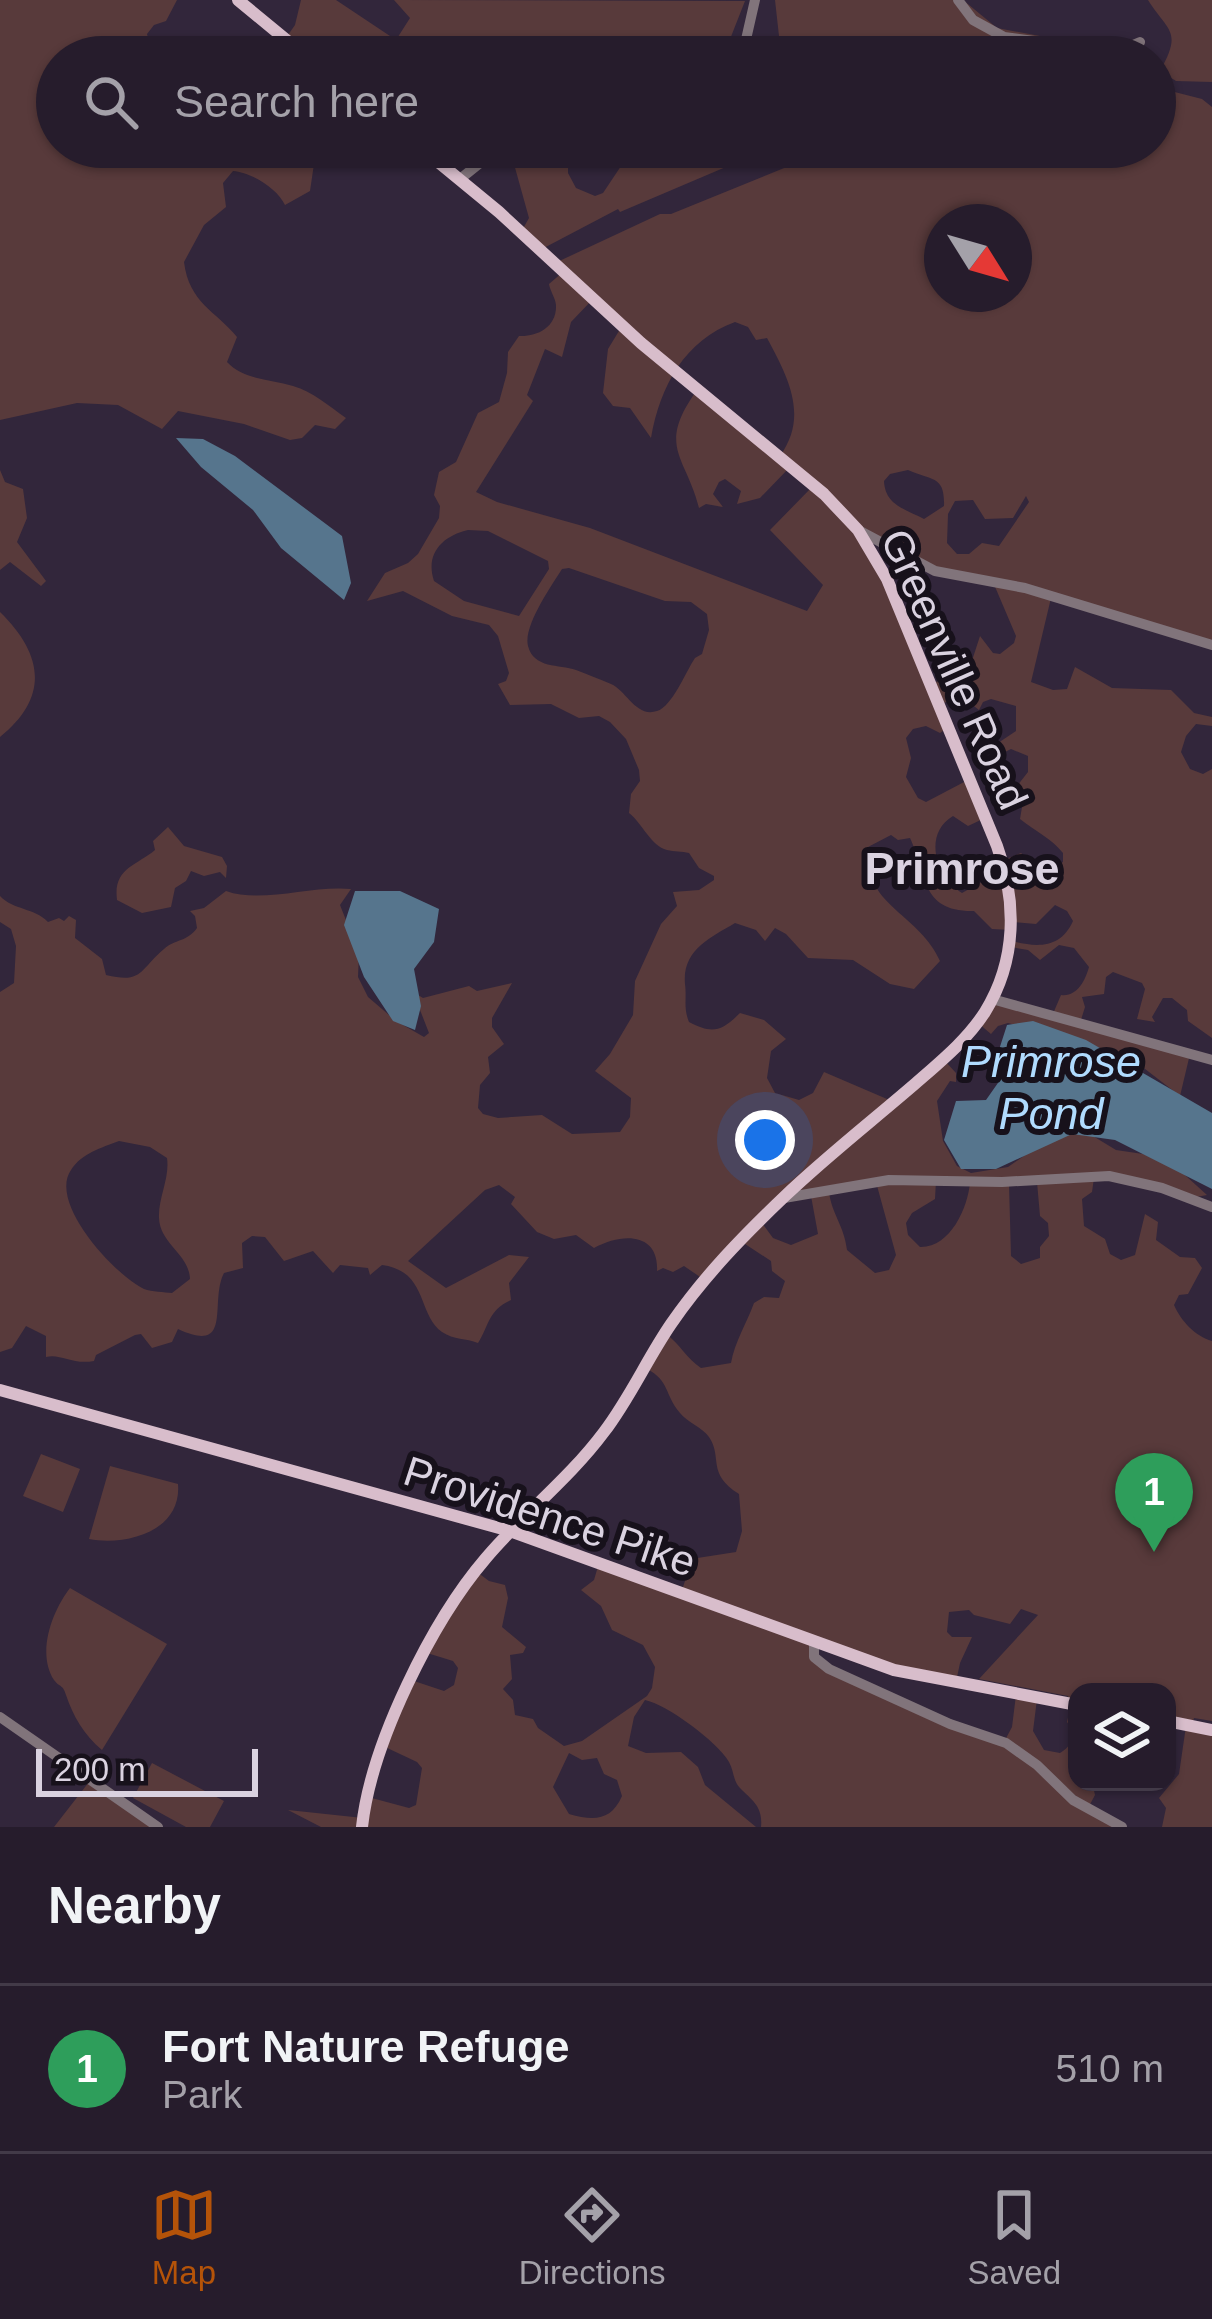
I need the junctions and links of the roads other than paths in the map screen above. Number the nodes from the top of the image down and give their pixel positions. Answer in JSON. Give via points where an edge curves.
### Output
{"nodes":[{"id":1,"x":238,"y":0,"type":"edge"},
{"id":2,"x":755,"y":0,"type":"edge"},
{"id":3,"x":958,"y":0,"type":"edge"},
{"id":4,"x":282,"y":36,"type":"edge"},
{"id":5,"x":747,"y":36,"type":"edge"},
{"id":6,"x":1002,"y":36,"type":"edge"},
{"id":7,"x":446,"y":168,"type":"edge"},
{"id":8,"x":474,"y":168,"type":"edge"},
{"id":9,"x":460,"y":179,"type":"junction"},
{"id":10,"x":858,"y":530,"type":"junction"},
{"id":11,"x":1212,"y":644,"type":"edge"},
{"id":12,"x":992,"y":999,"type":"junction"},
{"id":13,"x":1212,"y":1060,"type":"edge"},
{"id":14,"x":783,"y":1198,"type":"junction"},
{"id":15,"x":1212,"y":1207,"type":"edge"},
{"id":16,"x":0,"y":1390,"type":"edge"},
{"id":17,"x":510,"y":1531,"type":"junction"},
{"id":18,"x":814,"y":1644,"type":"junction"},
{"id":19,"x":1068,"y":1703,"type":"edge"},
{"id":20,"x":0,"y":1718,"type":"edge"},
{"id":21,"x":1176,"y":1723,"type":"edge"},
{"id":22,"x":1212,"y":1730,"type":"edge"},
{"id":23,"x":156,"y":1826,"type":"edge"},
{"id":24,"x":362,"y":1827,"type":"edge"},
{"id":25,"x":1122,"y":1827,"type":"edge"}],
"edges":[{"from":1,"to":4,"type":"main road"},
{"from":2,"to":5,"type":"street"},
{"from":3,"to":6,"type":"street","via":[[973,20]]},
{"from":7,"to":9,"type":"main road","name":"Greenville Road"},
{"from":8,"to":9,"type":"street"},
{"from":9,"to":10,"type":"main road","name":"Greenville Road"},
{"from":10,"to":11,"type":"street","via":[[935,571],[1025,588]]},
{"from":10,"to":12,"type":"main road","name":"Greenville Road","via":[[887,579],[1007,875],[1010,944]]},
{"from":12,"to":13,"type":"street"},
{"from":12,"to":14,"type":"main road","name":"Greenville Road","via":[[953,1051]]},
{"from":14,"to":15,"type":"street","via":[[890,1180],[1108,1176]]},
{"from":14,"to":17,"type":"main road","name":"Greenville Road","via":[[704,1278],[586,1456]]},
{"from":16,"to":17,"type":"main road","name":"Providence Pike"},
{"from":17,"to":18,"type":"main road","name":"Providence Pike"},
{"from":17,"to":24,"type":"main road","name":"Greenville Road","via":[[431,1641],[373,1769]]},
{"from":18,"to":19,"type":"main road","name":"Providence Pike","via":[[894,1670]]},
{"from":18,"to":25,"type":"street","via":[[814,1658],[830,1669],[1006,1743],[1072,1800]]},
{"from":20,"to":23,"type":"street"},
{"from":21,"to":22,"type":"main road"}]}
